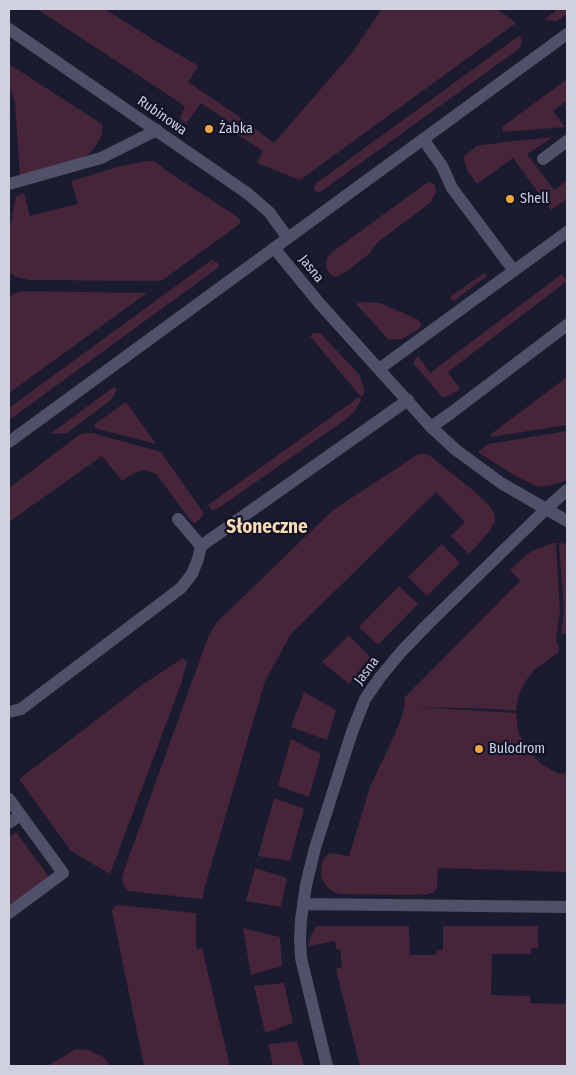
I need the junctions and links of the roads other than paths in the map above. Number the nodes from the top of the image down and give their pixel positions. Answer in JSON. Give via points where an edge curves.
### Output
{"nodes":[{"id":1,"x":9,"y":29,"type":"edge"},
{"id":2,"x":567,"y":34,"type":"edge"},
{"id":3,"x":157,"y":130,"type":"junction"},
{"id":4,"x":423,"y":139,"type":"junction"},
{"id":5,"x":567,"y":141,"type":"edge"},
{"id":6,"x":543,"y":159,"type":"dead end"},
{"id":7,"x":9,"y":184,"type":"edge"},
{"id":8,"x":567,"y":232,"type":"edge"},
{"id":9,"x":288,"y":238,"type":"junction"},
{"id":10,"x":274,"y":248,"type":"junction"},
{"id":11,"x":514,"y":271,"type":"junction"},
{"id":12,"x":567,"y":325,"type":"edge"},
{"id":13,"x":379,"y":369,"type":"junction"},
{"id":14,"x":408,"y":400,"type":"junction"},
{"id":15,"x":431,"y":427,"type":"junction"},
{"id":16,"x":9,"y":442,"type":"edge"},
{"id":17,"x":567,"y":490,"type":"edge"},
{"id":18,"x":546,"y":509,"type":"junction"},
{"id":19,"x":178,"y":519,"type":"dead end"},
{"id":20,"x":567,"y":521,"type":"edge"},
{"id":21,"x":201,"y":546,"type":"junction"},
{"id":22,"x":9,"y":712,"type":"edge"},
{"id":23,"x":9,"y":799,"type":"edge"},
{"id":24,"x":20,"y":815,"type":"junction"},
{"id":25,"x":9,"y":823,"type":"edge"},
{"id":26,"x":303,"y":904,"type":"junction"},
{"id":27,"x":567,"y":907,"type":"edge"},
{"id":28,"x":9,"y":913,"type":"edge"},
{"id":29,"x":327,"y":1066,"type":"edge"}],
"edges":[{"from":1,"to":3,"type":"street","name":"Rubinowa"},
{"from":2,"to":4,"type":"street"},
{"from":3,"to":7,"type":"street","via":[[101,158]]},
{"from":3,"to":9,"type":"street","name":"Rubinowa","via":[[247,193],[269,212]]},
{"from":4,"to":9,"type":"street"},
{"from":4,"to":11,"type":"street","via":[[442,166],[452,188]]},
{"from":5,"to":6,"type":"street"},
{"from":8,"to":11,"type":"street"},
{"from":9,"to":10,"type":"street"},
{"from":10,"to":13,"type":"street","name":"Jasna"},
{"from":10,"to":16,"type":"street"},
{"from":11,"to":13,"type":"street"},
{"from":12,"to":15,"type":"street"},
{"from":13,"to":14,"type":"street","name":"Jasna"},
{"from":14,"to":15,"type":"street","name":"Jasna"},
{"from":14,"to":21,"type":"street"},
{"from":15,"to":18,"type":"street","name":"Jasna","via":[[474,464]]},
{"from":17,"to":18,"type":"street"},
{"from":18,"to":20,"type":"street","name":"Jasna"},
{"from":18,"to":26,"type":"street","name":"Jasna","via":[[401,652],[365,699],[315,848]]},
{"from":19,"to":21,"type":"street"},
{"from":21,"to":22,"type":"street","via":[[192,574],[181,588],[21,709]]},
{"from":23,"to":24,"type":"street"},
{"from":24,"to":25,"type":"street"},
{"from":24,"to":28,"type":"street","via":[[63,873]]},
{"from":26,"to":27,"type":"street"},
{"from":26,"to":29,"type":"street","name":"Jasna","via":[[301,958]]}]}
